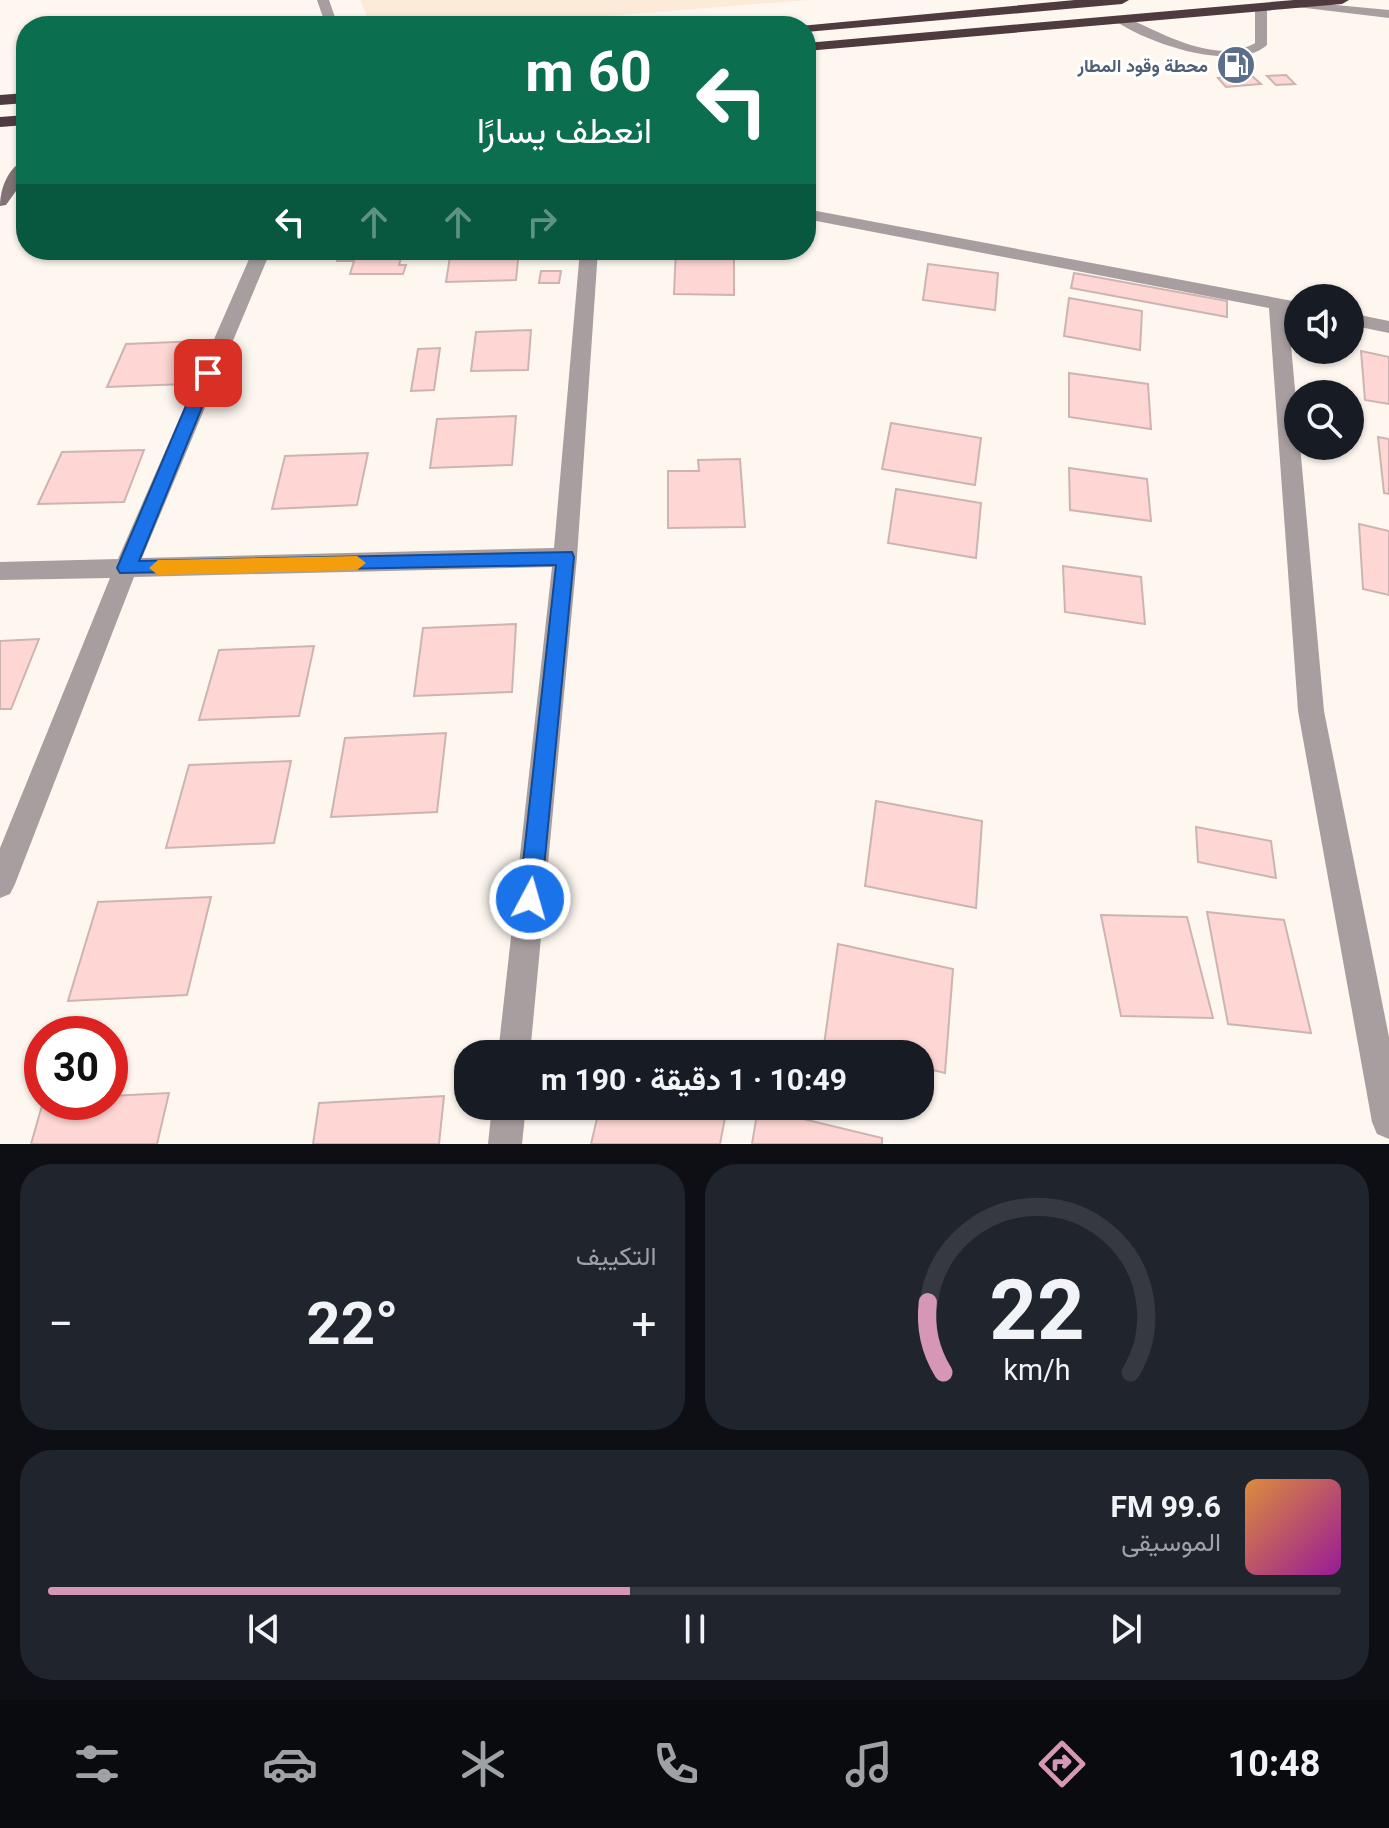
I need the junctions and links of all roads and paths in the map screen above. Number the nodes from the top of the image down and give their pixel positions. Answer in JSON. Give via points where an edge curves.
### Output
{"nodes":[{"id":1,"x":1122,"y":0,"type":"edge"},
{"id":2,"x":1342,"y":0,"type":"edge"},
{"id":3,"x":1293,"y":4,"type":"junction"},
{"id":4,"x":1261,"y":6,"type":"junction"},
{"id":5,"x":1389,"y":14,"type":"edge"},
{"id":6,"x":1119,"y":19,"type":"junction"},
{"id":7,"x":816,"y":27,"type":"edge"},
{"id":8,"x":816,"y":46,"type":"edge"},
{"id":9,"x":16,"y":179,"type":"edge"},
{"id":10,"x":0,"y":201,"type":"edge"},
{"id":11,"x":816,"y":216,"type":"edge"},
{"id":12,"x":258,"y":260,"type":"edge"},
{"id":13,"x":588,"y":260,"type":"edge"},
{"id":14,"x":1284,"y":305,"type":"edge"},
{"id":15,"x":1364,"y":322,"type":"edge"},
{"id":16,"x":1389,"y":327,"type":"edge"},
{"id":17,"x":1291,"y":364,"type":"edge"},
{"id":18,"x":565,"y":557,"type":"junction"},
{"id":19,"x":126,"y":568,"type":"junction"},
{"id":20,"x":0,"y":571,"type":"edge"},
{"id":21,"x":0,"y":884,"type":"edge"},
{"id":22,"x":515,"y":1040,"type":"edge"},
{"id":23,"x":508,"y":1120,"type":"edge"},
{"id":24,"x":1389,"y":1122,"type":"edge"},
{"id":25,"x":505,"y":1144,"type":"edge"}],
"edges":[{"from":1,"to":7,"type":"highway"},
{"from":2,"to":3,"type":"highway"},
{"from":3,"to":4,"type":"highway"},
{"from":3,"to":5,"type":"lane"},
{"from":4,"to":6,"type":"highway"},
{"from":4,"to":6,"type":"lane","via":[[1261,45],[1234,56],[1202,51]]},
{"from":6,"to":8,"type":"highway"},
{"from":9,"to":10,"type":"street"},
{"from":11,"to":14,"type":"street"},
{"from":12,"to":19,"type":"street"},
{"from":13,"to":18,"type":"street"},
{"from":15,"to":16,"type":"street"},
{"from":17,"to":24,"type":"street","via":[[1311,711]]},
{"from":18,"to":19,"type":"street"},
{"from":18,"to":22,"type":"street"},
{"from":19,"to":20,"type":"street"},
{"from":19,"to":21,"type":"street"},
{"from":23,"to":25,"type":"street"}]}
